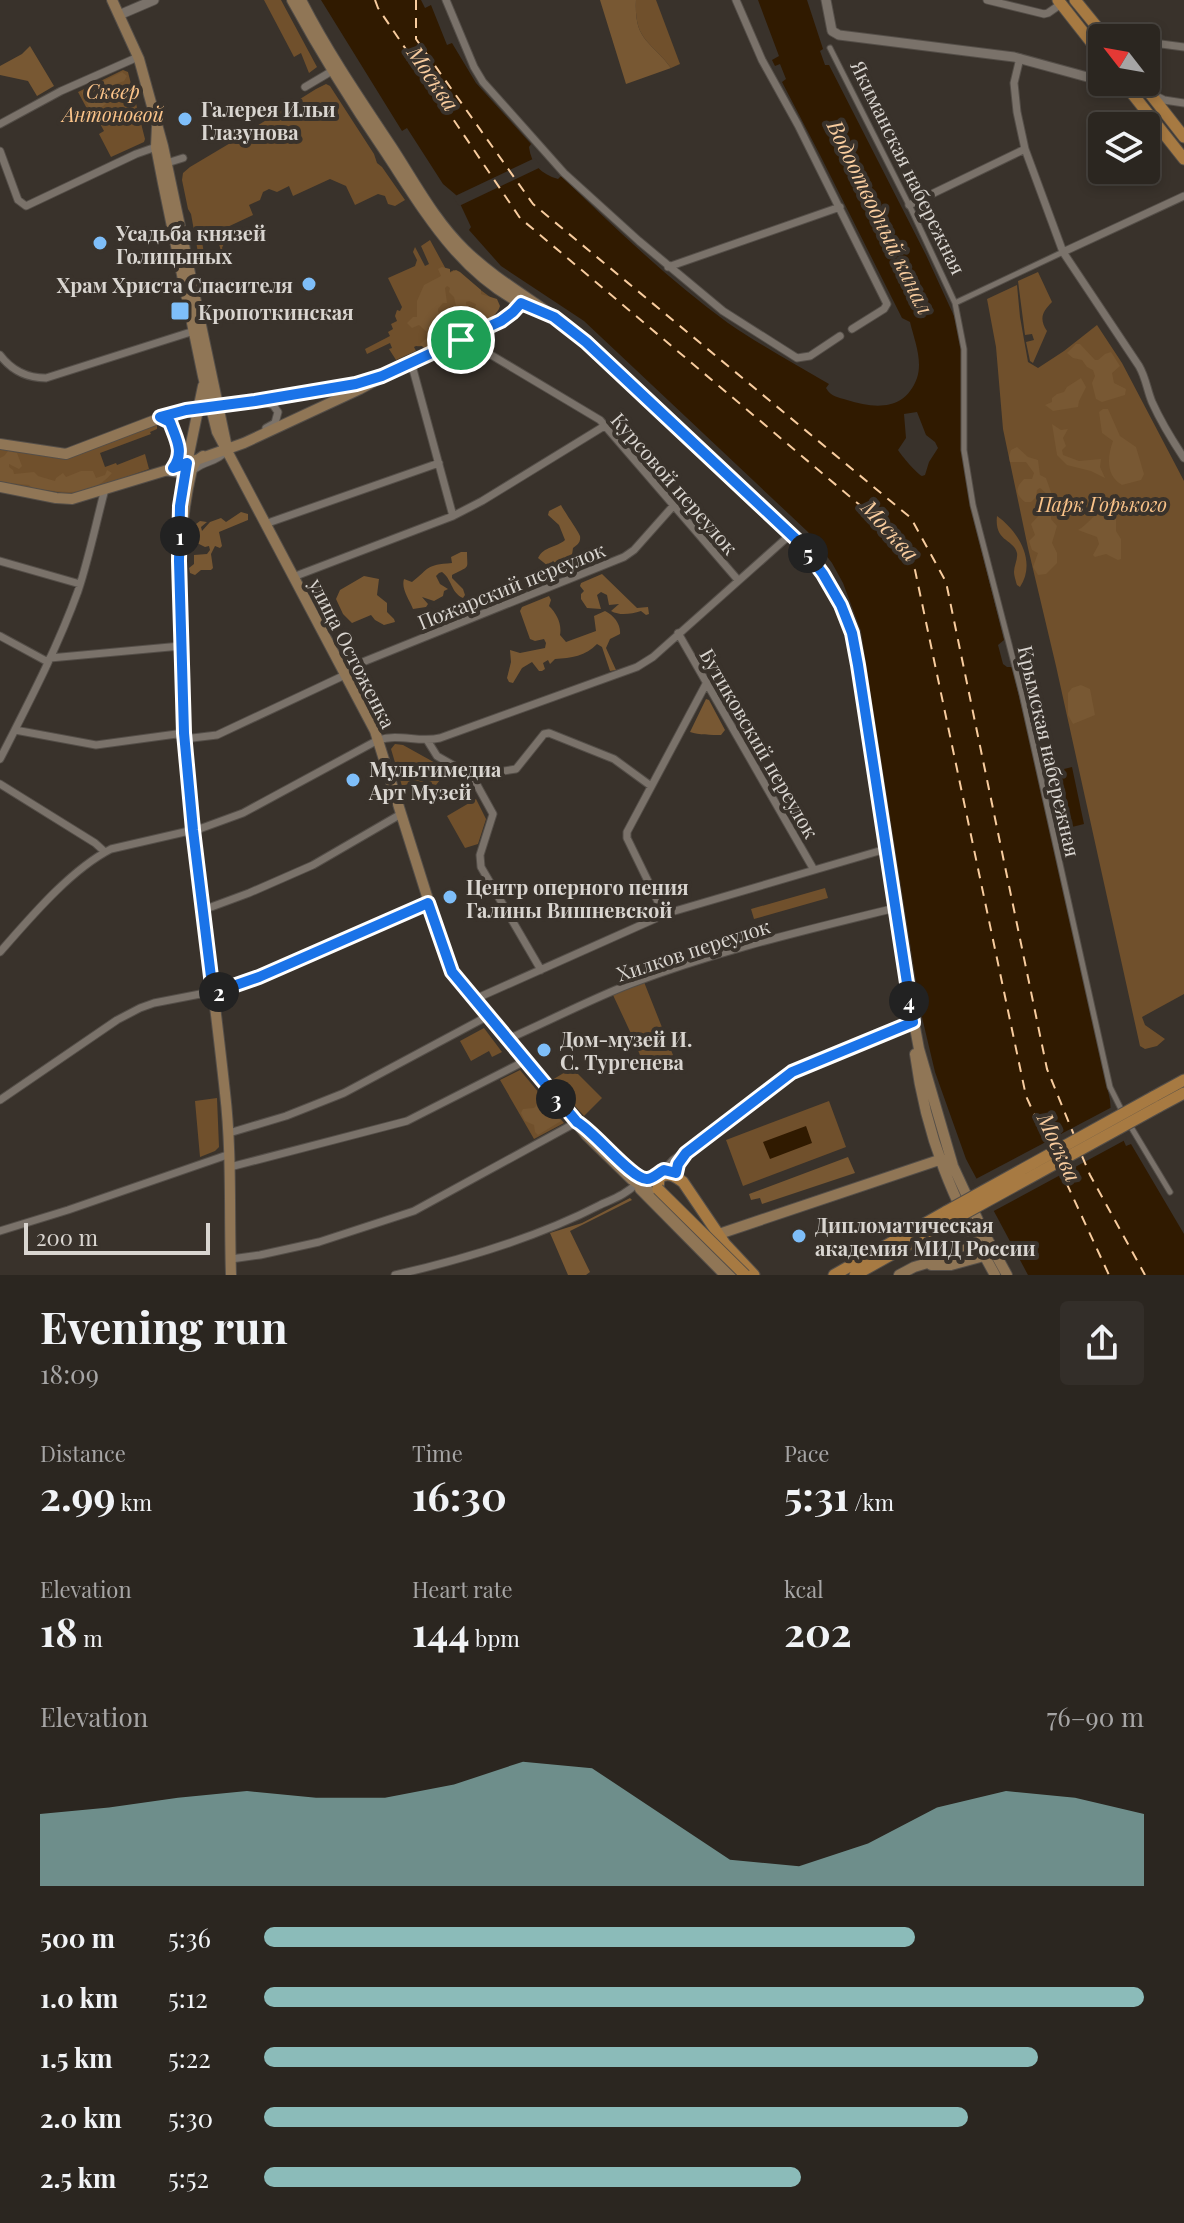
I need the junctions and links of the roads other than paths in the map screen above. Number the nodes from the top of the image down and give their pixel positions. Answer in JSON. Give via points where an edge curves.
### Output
{"nodes":[{"id":1,"x":112,"y":0,"type":"edge"},
{"id":2,"x":154,"y":0,"type":"edge"},
{"id":3,"x":292,"y":0,"type":"edge"},
{"id":4,"x":301,"y":0,"type":"edge"},
{"id":5,"x":446,"y":0,"type":"edge"},
{"id":6,"x":736,"y":0,"type":"edge"},
{"id":7,"x":826,"y":0,"type":"edge"},
{"id":8,"x":987,"y":0,"type":"edge"},
{"id":9,"x":1075,"y":0,"type":"edge"},
{"id":10,"x":1060,"y":2,"type":"edge"},
{"id":11,"x":119,"y":15,"type":"junction"},
{"id":12,"x":1093,"y":23,"type":"edge"},
{"id":13,"x":1088,"y":38,"type":"edge"},
{"id":14,"x":1160,"y":44,"type":"edge"},
{"id":15,"x":1184,"y":47,"type":"edge"},
{"id":16,"x":830,"y":48,"type":"dead end"},
{"id":17,"x":138,"y":57,"type":"junction"},
{"id":18,"x":1020,"y":58,"type":"junction"},
{"id":19,"x":332,"y":71,"type":"junction"},
{"id":20,"x":1088,"y":78,"type":"edge"},
{"id":21,"x":305,"y":87,"type":"dead end"},
{"id":22,"x":1133,"y":96,"type":"edge"},
{"id":23,"x":1151,"y":96,"type":"edge"},
{"id":24,"x":1155,"y":96,"type":"edge"},
{"id":25,"x":1184,"y":103,"type":"edge"},
{"id":26,"x":0,"y":124,"type":"edge"},
{"id":27,"x":157,"y":126,"type":"junction"},
{"id":28,"x":1184,"y":137,"type":"edge"},
{"id":29,"x":156,"y":147,"type":"junction"},
{"id":30,"x":1025,"y":149,"type":"junction"},
{"id":31,"x":0,"y":151,"type":"edge"},
{"id":32,"x":183,"y":158,"type":"dead end"},
{"id":33,"x":1184,"y":159,"type":"edge"},
{"id":34,"x":167,"y":163,"type":"junction"},
{"id":35,"x":1184,"y":196,"type":"edge"},
{"id":36,"x":909,"y":205,"type":"junction"},
{"id":37,"x":840,"y":207,"type":"junction"},
{"id":38,"x":1063,"y":252,"type":"junction"},
{"id":39,"x":668,"y":267,"type":"junction"},
{"id":40,"x":522,"y":300,"type":"junction"},
{"id":41,"x":955,"y":303,"type":"junction"},
{"id":42,"x":852,"y":329,"type":"dead end"},
{"id":43,"x":194,"y":331,"type":"junction"},
{"id":44,"x":840,"y":336,"type":"dead end"},
{"id":45,"x":461,"y":340,"type":"junction"},
{"id":46,"x":0,"y":355,"type":"edge"},
{"id":47,"x":411,"y":362,"type":"junction"},
{"id":48,"x":203,"y":376,"type":"junction"},
{"id":49,"x":382,"y":376,"type":"junction"},
{"id":50,"x":281,"y":396,"type":"junction"},
{"id":51,"x":255,"y":401,"type":"junction"},
{"id":52,"x":209,"y":407,"type":"junction"},
{"id":53,"x":160,"y":417,"type":"junction"},
{"id":54,"x":294,"y":420,"type":"junction"},
{"id":55,"x":606,"y":425,"type":"junction"},
{"id":56,"x":0,"y":444,"type":"edge"},
{"id":57,"x":227,"y":449,"type":"junction"},
{"id":58,"x":203,"y":456,"type":"junction"},
{"id":59,"x":1184,"y":458,"type":"edge"},
{"id":60,"x":187,"y":463,"type":"junction"},
{"id":61,"x":439,"y":463,"type":"junction"},
{"id":62,"x":168,"y":470,"type":"junction"},
{"id":63,"x":187,"y":479,"type":"junction"},
{"id":64,"x":0,"y":487,"type":"edge"},
{"id":65,"x":105,"y":489,"type":"junction"},
{"id":66,"x":674,"y":505,"type":"junction"},
{"id":67,"x":453,"y":516,"type":"junction"},
{"id":68,"x":265,"y":524,"type":"junction"},
{"id":69,"x":791,"y":534,"type":"junction"},
{"id":70,"x":0,"y":561,"type":"edge"},
{"id":71,"x":293,"y":577,"type":"junction"},
{"id":72,"x":738,"y":580,"type":"junction"},
{"id":73,"x":80,"y":584,"type":"junction"},
{"id":74,"x":678,"y":633,"type":"junction"},
{"id":75,"x":0,"y":636,"type":"edge"},
{"id":76,"x":181,"y":646,"type":"junction"},
{"id":77,"x":49,"y":660,"type":"junction"},
{"id":78,"x":344,"y":673,"type":"junction"},
{"id":79,"x":707,"y":682,"type":"junction"},
{"id":80,"x":15,"y":730,"type":"junction"},
{"id":81,"x":184,"y":736,"type":"junction"},
{"id":82,"x":378,"y":740,"type":"junction"},
{"id":83,"x":427,"y":740,"type":"junction"},
{"id":84,"x":0,"y":759,"type":"edge"},
{"id":85,"x":472,"y":776,"type":"junction"},
{"id":86,"x":0,"y":784,"type":"edge"},
{"id":87,"x":651,"y":786,"type":"junction"},
{"id":88,"x":401,"y":814,"type":"junction"},
{"id":89,"x":193,"y":830,"type":"junction"},
{"id":90,"x":886,"y":849,"type":"junction"},
{"id":91,"x":105,"y":852,"type":"junction"},
{"id":92,"x":814,"y":870,"type":"junction"},
{"id":93,"x":428,"y":903,"type":"junction"},
{"id":94,"x":895,"y":908,"type":"junction"},
{"id":95,"x":203,"y":910,"type":"junction"},
{"id":96,"x":664,"y":914,"type":"junction"},
{"id":97,"x":0,"y":952,"type":"edge"},
{"id":98,"x":541,"y":970,"type":"junction"},
{"id":99,"x":213,"y":993,"type":"junction"},
{"id":100,"x":475,"y":999,"type":"junction"},
{"id":101,"x":488,"y":1016,"type":"junction"},
{"id":102,"x":913,"y":1024,"type":"junction"},
{"id":103,"x":508,"y":1039,"type":"junction"},
{"id":104,"x":525,"y":1061,"type":"junction"},
{"id":105,"x":1184,"y":1080,"type":"edge"},
{"id":106,"x":1184,"y":1093,"type":"edge"},
{"id":107,"x":0,"y":1100,"type":"edge"},
{"id":108,"x":1155,"y":1102,"type":"junction"},
{"id":109,"x":577,"y":1122,"type":"junction"},
{"id":110,"x":229,"y":1133,"type":"junction"},
{"id":111,"x":686,"y":1153,"type":"junction"},
{"id":112,"x":230,"y":1154,"type":"junction"},
{"id":113,"x":939,"y":1160,"type":"junction"},
{"id":114,"x":953,"y":1166,"type":"junction"},
{"id":115,"x":230,"y":1167,"type":"junction"},
{"id":116,"x":664,"y":1170,"type":"junction"},
{"id":117,"x":679,"y":1177,"type":"junction"},
{"id":118,"x":637,"y":1180,"type":"junction"},
{"id":119,"x":656,"y":1191,"type":"junction"},
{"id":120,"x":1170,"y":1192,"type":"dead end"},
{"id":121,"x":950,"y":1216,"type":"junction"},
{"id":122,"x":0,"y":1231,"type":"edge"},
{"id":123,"x":719,"y":1234,"type":"junction"},
{"id":124,"x":979,"y":1235,"type":"junction"},
{"id":125,"x":984,"y":1256,"type":"junction"},
{"id":126,"x":231,"y":1259,"type":"junction"},
{"id":127,"x":926,"y":1264,"type":"junction"},
{"id":128,"x":231,"y":1275,"type":"edge"},
{"id":129,"x":395,"y":1275,"type":"edge"},
{"id":130,"x":725,"y":1275,"type":"edge"},
{"id":131,"x":736,"y":1275,"type":"edge"},
{"id":132,"x":745,"y":1275,"type":"edge"},
{"id":133,"x":754,"y":1275,"type":"edge"},
{"id":134,"x":834,"y":1275,"type":"edge"},
{"id":135,"x":855,"y":1275,"type":"edge"},
{"id":136,"x":899,"y":1275,"type":"edge"},
{"id":137,"x":995,"y":1275,"type":"edge"},
{"id":138,"x":1007,"y":1275,"type":"edge"}],
"edges":[{"from":1,"to":11,"type":"main road"},
{"from":2,"to":11,"type":"street"},
{"from":3,"to":19,"type":"main road"},
{"from":4,"to":40,"type":"main road","via":[[439,220]]},
{"from":5,"to":39,"type":"street","via":[[483,82],[602,209]]},
{"from":6,"to":37,"type":"street","via":[[751,39]]},
{"from":7,"to":18,"type":"street","via":[[835,34]]},
{"from":8,"to":10,"type":"street","via":[[1046,14]]},
{"from":9,"to":12,"type":"main road"},
{"from":10,"to":13,"type":"main road"},
{"from":11,"to":17,"type":"main road"},
{"from":14,"to":15,"type":"street"},
{"from":16,"to":36,"type":"street","name":"Якиманская набережная"},
{"from":17,"to":26,"type":"street"},
{"from":17,"to":27,"type":"main road"},
{"from":18,"to":20,"type":"street"},
{"from":18,"to":30,"type":"street","via":[[1014,102]]},
{"from":19,"to":21,"type":"street"},
{"from":19,"to":40,"type":"main road","via":[[450,247],[488,282]]},
{"from":22,"to":33,"type":"main road"},
{"from":23,"to":28,"type":"main road"},
{"from":24,"to":25,"type":"street"},
{"from":27,"to":29,"type":"main road"},
{"from":27,"to":34,"type":"main road"},
{"from":29,"to":31,"type":"street","via":[[26,206],[18,200]]},
{"from":29,"to":43,"type":"main road"},
{"from":30,"to":36,"type":"street"},
{"from":30,"to":38,"type":"street"},
{"from":32,"to":34,"type":"street"},
{"from":34,"to":52,"type":"main road"},
{"from":35,"to":38,"type":"street"},
{"from":36,"to":41,"type":"street","name":"Якиманская набережная"},
{"from":37,"to":39,"type":"street"},
{"from":37,"to":42,"type":"street","via":[[887,304]]},
{"from":38,"to":41,"type":"street"},
{"from":38,"to":59,"type":"street","via":[[1146,378],[1152,403]]},
{"from":39,"to":44,"type":"street","via":[[723,311],[797,358],[810,356]]},
{"from":40,"to":45,"type":"main road","via":[[501,321]]},
{"from":40,"to":69,"type":"main road","via":[[586,342]]},
{"from":41,"to":120,"type":"street","name":"Крымская набережная","via":[[964,349],[964,450],[975,514],[1026,709],[1110,1087]]},
{"from":43,"to":46,"type":"street","via":[[46,378],[14,370]]},
{"from":43,"to":48,"type":"main road"},
{"from":45,"to":47,"type":"main road"},
{"from":45,"to":55,"type":"street","name":"Курсовой переулок"},
{"from":47,"to":49,"type":"main road"},
{"from":47,"to":61,"type":"street"},
{"from":48,"to":52,"type":"main road"},
{"from":48,"to":52,"type":"main road"},
{"from":49,"to":50,"type":"main road"},
{"from":49,"to":54,"type":"main road"},
{"from":50,"to":51,"type":"main road"},
{"from":50,"to":54,"type":"main road","via":[[304,401]]},
{"from":51,"to":52,"type":"main road"},
{"from":51,"to":57,"type":"street","via":[[275,407],[277,419]]},
{"from":52,"to":53,"type":"main road"},
{"from":52,"to":57,"type":"main road","name":"улица Остоженка"},
{"from":52,"to":60,"type":"main road"},
{"from":53,"to":56,"type":"main road","via":[[66,454]]},
{"from":53,"to":62,"type":"street","via":[[170,422],[180,449]]},
{"from":54,"to":57,"type":"main road"},
{"from":55,"to":66,"type":"street","name":"Курсовой переулок"},
{"from":55,"to":67,"type":"street"},
{"from":57,"to":58,"type":"main road"},
{"from":57,"to":63,"type":"street"},
{"from":57,"to":68,"type":"main road","name":"улица Остоженка"},
{"from":58,"to":60,"type":"main road"},
{"from":58,"to":63,"type":"main road"},
{"from":60,"to":62,"type":"main road"},
{"from":60,"to":63,"type":"main road"},
{"from":61,"to":67,"type":"street"},
{"from":61,"to":68,"type":"street"},
{"from":62,"to":63,"type":"street"},
{"from":62,"to":65,"type":"main road"},
{"from":63,"to":76,"type":"main road","via":[[180,506]]},
{"from":64,"to":65,"type":"main road","via":[[67,499]]},
{"from":65,"to":73,"type":"street"},
{"from":66,"to":72,"type":"street","name":"Курсовой переулок"},
{"from":66,"to":78,"type":"street","name":"Пожарский переулок","via":[[624,557]]},
{"from":67,"to":71,"type":"street"},
{"from":68,"to":71,"type":"main road","name":"улица Остоженка"},
{"from":69,"to":72,"type":"street"},
{"from":69,"to":90,"type":"main road","via":[[828,582],[852,633]]},
{"from":70,"to":73,"type":"street"},
{"from":71,"to":78,"type":"main road","name":"улица Остоженка"},
{"from":72,"to":74,"type":"street"},
{"from":73,"to":77,"type":"street"},
{"from":74,"to":79,"type":"street","name":"Бутиковский переулок"},
{"from":74,"to":83,"type":"street","via":[[646,663],[626,672]]},
{"from":75,"to":77,"type":"street"},
{"from":76,"to":77,"type":"street"},
{"from":76,"to":81,"type":"main road"},
{"from":77,"to":80,"type":"street"},
{"from":78,"to":81,"type":"street","name":"Пожарский переулок","via":[[217,735]]},
{"from":78,"to":82,"type":"main road","name":"улица Остоженка"},
{"from":79,"to":87,"type":"street"},
{"from":79,"to":92,"type":"street","name":"Бутиковский переулок"},
{"from":80,"to":81,"type":"street","name":"Пожарский переулок","via":[[96,745]]},
{"from":80,"to":84,"type":"street"},
{"from":81,"to":89,"type":"main road"},
{"from":82,"to":83,"type":"street"},
{"from":82,"to":88,"type":"main road","name":"улица Остоженка"},
{"from":82,"to":89,"type":"street","via":[[254,808]]},
{"from":83,"to":85,"type":"street","via":[[437,756]]},
{"from":85,"to":87,"type":"street","via":[[516,769],[549,733],[614,759]]},
{"from":85,"to":98,"type":"street","via":[[493,814],[480,865]]},
{"from":86,"to":91,"type":"street"},
{"from":87,"to":96,"type":"street","via":[[626,835]]},
{"from":88,"to":93,"type":"main road","name":"улица Остоженка"},
{"from":88,"to":95,"type":"street","via":[[307,868]]},
{"from":89,"to":91,"type":"street"},
{"from":89,"to":95,"type":"main road"},
{"from":90,"to":92,"type":"street"},
{"from":90,"to":94,"type":"main road"},
{"from":91,"to":97,"type":"street","via":[[51,896]]},
{"from":92,"to":96,"type":"street"},
{"from":93,"to":99,"type":"street"},
{"from":93,"to":100,"type":"main road","name":"улица Остоженка","via":[[449,966]]},
{"from":94,"to":102,"type":"main road"},
{"from":94,"to":103,"type":"street","name":"Хилков переулок","via":[[742,947],[648,978]]},
{"from":95,"to":99,"type":"main road"},
{"from":96,"to":98,"type":"street"},
{"from":98,"to":100,"type":"street"},
{"from":99,"to":107,"type":"street","via":[[154,1003],[117,1020]]},
{"from":99,"to":110,"type":"main road"},
{"from":100,"to":101,"type":"main road","name":"улица Остоженка"},
{"from":101,"to":103,"type":"main road","name":"улица Остоженка"},
{"from":101,"to":110,"type":"street","via":[[344,1093]]},
{"from":102,"to":111,"type":"street","via":[[792,1072]]},
{"from":102,"to":113,"type":"main road","via":[[923,1107]]},
{"from":102,"to":114,"type":"main road"},
{"from":103,"to":104,"type":"main road","name":"улица Остоженка"},
{"from":104,"to":109,"type":"main road","name":"улица Остоженка"},
{"from":104,"to":115,"type":"street","via":[[407,1121]]},
{"from":105,"to":108,"type":"main road"},
{"from":106,"to":108,"type":"main road"},
{"from":108,"to":121,"type":"main road","bridge":true},
{"from":109,"to":118,"type":"main road","name":"улица Остоженка"},
{"from":109,"to":126,"type":"street","via":[[414,1211],[329,1239]]},
{"from":110,"to":112,"type":"main road"},
{"from":111,"to":116,"type":"street"},
{"from":111,"to":117,"type":"street","via":[[678,1164]]},
{"from":112,"to":115,"type":"main road"},
{"from":112,"to":122,"type":"street"},
{"from":113,"to":114,"type":"main road"},
{"from":113,"to":123,"type":"main road"},
{"from":113,"to":124,"type":"main road"},
{"from":114,"to":124,"type":"main road"},
{"from":115,"to":126,"type":"main road"},
{"from":116,"to":117,"type":"main road"},
{"from":116,"to":118,"type":"main road"},
{"from":117,"to":119,"type":"main road","via":[[661,1175]]},
{"from":117,"to":123,"type":"main road"},
{"from":118,"to":119,"type":"main road","name":"улица Остоженка"},
{"from":118,"to":129,"type":"street","via":[[631,1189],[545,1229]]},
{"from":118,"to":130,"type":"main road","via":[[647,1197]]},
{"from":119,"to":131,"type":"main road","name":"улица Остоженка"},
{"from":119,"to":132,"type":"main road","bridge":true},
{"from":121,"to":134,"type":"main road"},
{"from":121,"to":135,"type":"main road"},
{"from":123,"to":133,"type":"main road"},
{"from":124,"to":125,"type":"main road"},
{"from":124,"to":127,"type":"main road"},
{"from":124,"to":138,"type":"main road"},
{"from":125,"to":127,"type":"main road","via":[[951,1265]]},
{"from":125,"to":137,"type":"main road"},
{"from":126,"to":128,"type":"main road"},
{"from":127,"to":136,"type":"main road"}]}
